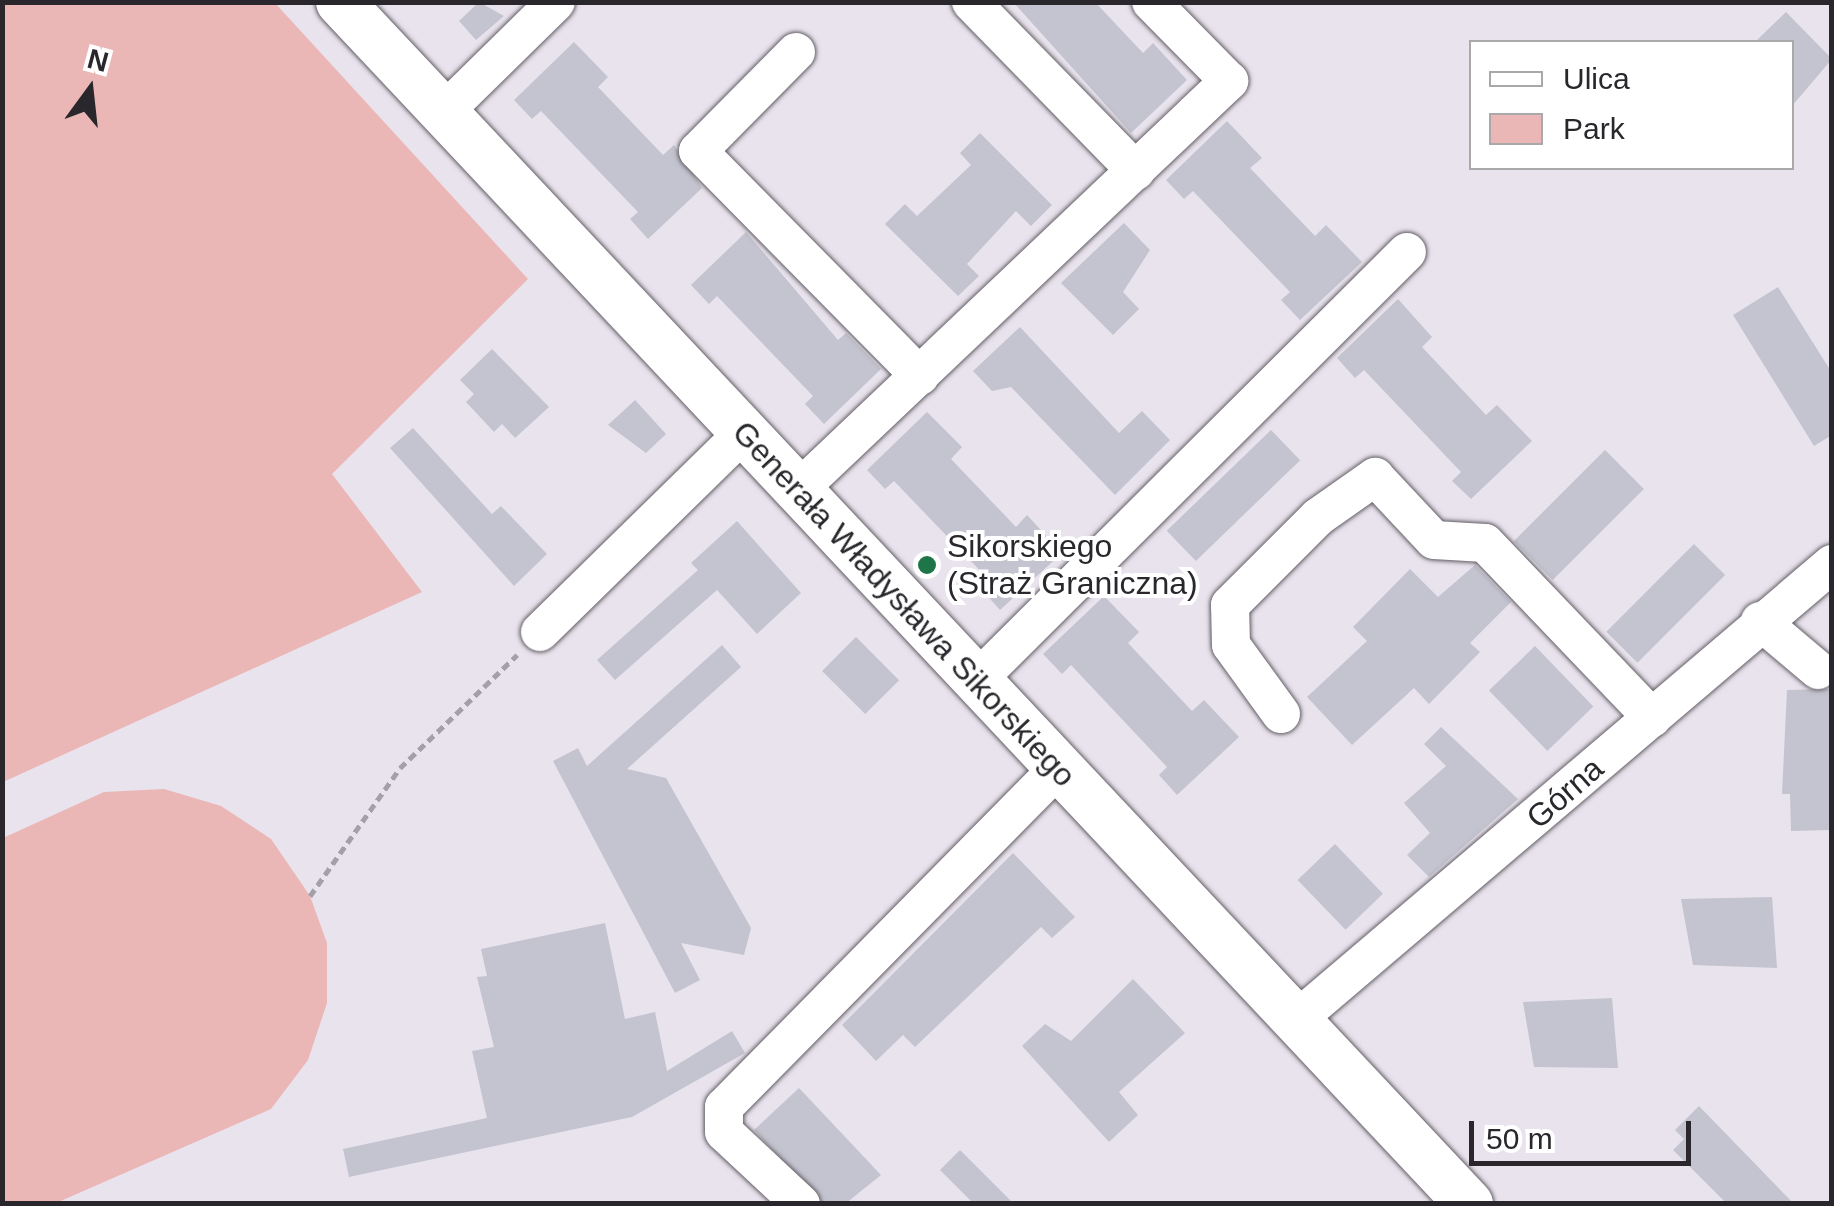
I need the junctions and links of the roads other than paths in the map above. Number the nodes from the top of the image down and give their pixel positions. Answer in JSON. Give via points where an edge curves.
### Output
{"nodes":[{"id":1,"x":340,"y":2,"type":"edge"},
{"id":2,"x":556,"y":2,"type":"edge"},
{"id":3,"x":970,"y":2,"type":"edge"},
{"id":4,"x":1151,"y":2,"type":"edge"},
{"id":5,"x":796,"y":52,"type":"dead end"},
{"id":6,"x":443,"y":112,"type":"junction"},
{"id":7,"x":1136,"y":171,"type":"junction"},
{"id":8,"x":1406,"y":252,"type":"dead end"},
{"id":9,"x":920,"y":376,"type":"junction"},
{"id":10,"x":743,"y":433,"type":"junction"},
{"id":11,"x":797,"y":491,"type":"junction"},
{"id":12,"x":1832,"y":564,"type":"edge"},
{"id":13,"x":1760,"y":621,"type":"junction"},
{"id":14,"x":540,"y":632,"type":"road end"},
{"id":15,"x":1818,"y":670,"type":"dead end"},
{"id":16,"x":976,"y":681,"type":"junction"},
{"id":17,"x":1281,"y":714,"type":"dead end"},
{"id":18,"x":1652,"y":718,"type":"junction"},
{"id":19,"x":1058,"y":768,"type":"junction"},
{"id":20,"x":1296,"y":1020,"type":"junction"},
{"id":21,"x":801,"y":1204,"type":"edge"},
{"id":22,"x":1470,"y":1204,"type":"edge"}],
"edges":[{"from":1,"to":6,"type":"main road","name":"Generała Władysława Sikorskiego"},
{"from":2,"to":6,"type":"street"},
{"from":3,"to":7,"type":"street"},
{"from":4,"to":7,"type":"street","via":[[1229,81]]},
{"from":5,"to":9,"type":"street","via":[[698,150]]},
{"from":6,"to":10,"type":"main road","name":"Generała Władysława Sikorskiego"},
{"from":7,"to":9,"type":"street"},
{"from":8,"to":16,"type":"street"},
{"from":9,"to":11,"type":"street"},
{"from":10,"to":11,"type":"main road","name":"Generała Władysława Sikorskiego"},
{"from":10,"to":14,"type":"street"},
{"from":11,"to":16,"type":"main road","name":"Generała Władysława Sikorskiego"},
{"from":12,"to":13,"type":"street","name":"Górna"},
{"from":13,"to":15,"type":"street"},
{"from":13,"to":18,"type":"street","name":"Górna"},
{"from":16,"to":19,"type":"main road","name":"Generała Władysława Sikorskiego"},
{"from":17,"to":18,"type":"street","via":[[1231,645],[1230,604],[1318,517],[1376,476],[1434,540],[1485,543]]},
{"from":18,"to":20,"type":"street","name":"Górna"},
{"from":19,"to":20,"type":"main road","name":"Generała Władysława Sikorskiego"},
{"from":19,"to":21,"type":"street","via":[[796,1028],[722,1120]]},
{"from":20,"to":22,"type":"main road","name":"Generała Władysława Sikorskiego"}]}
